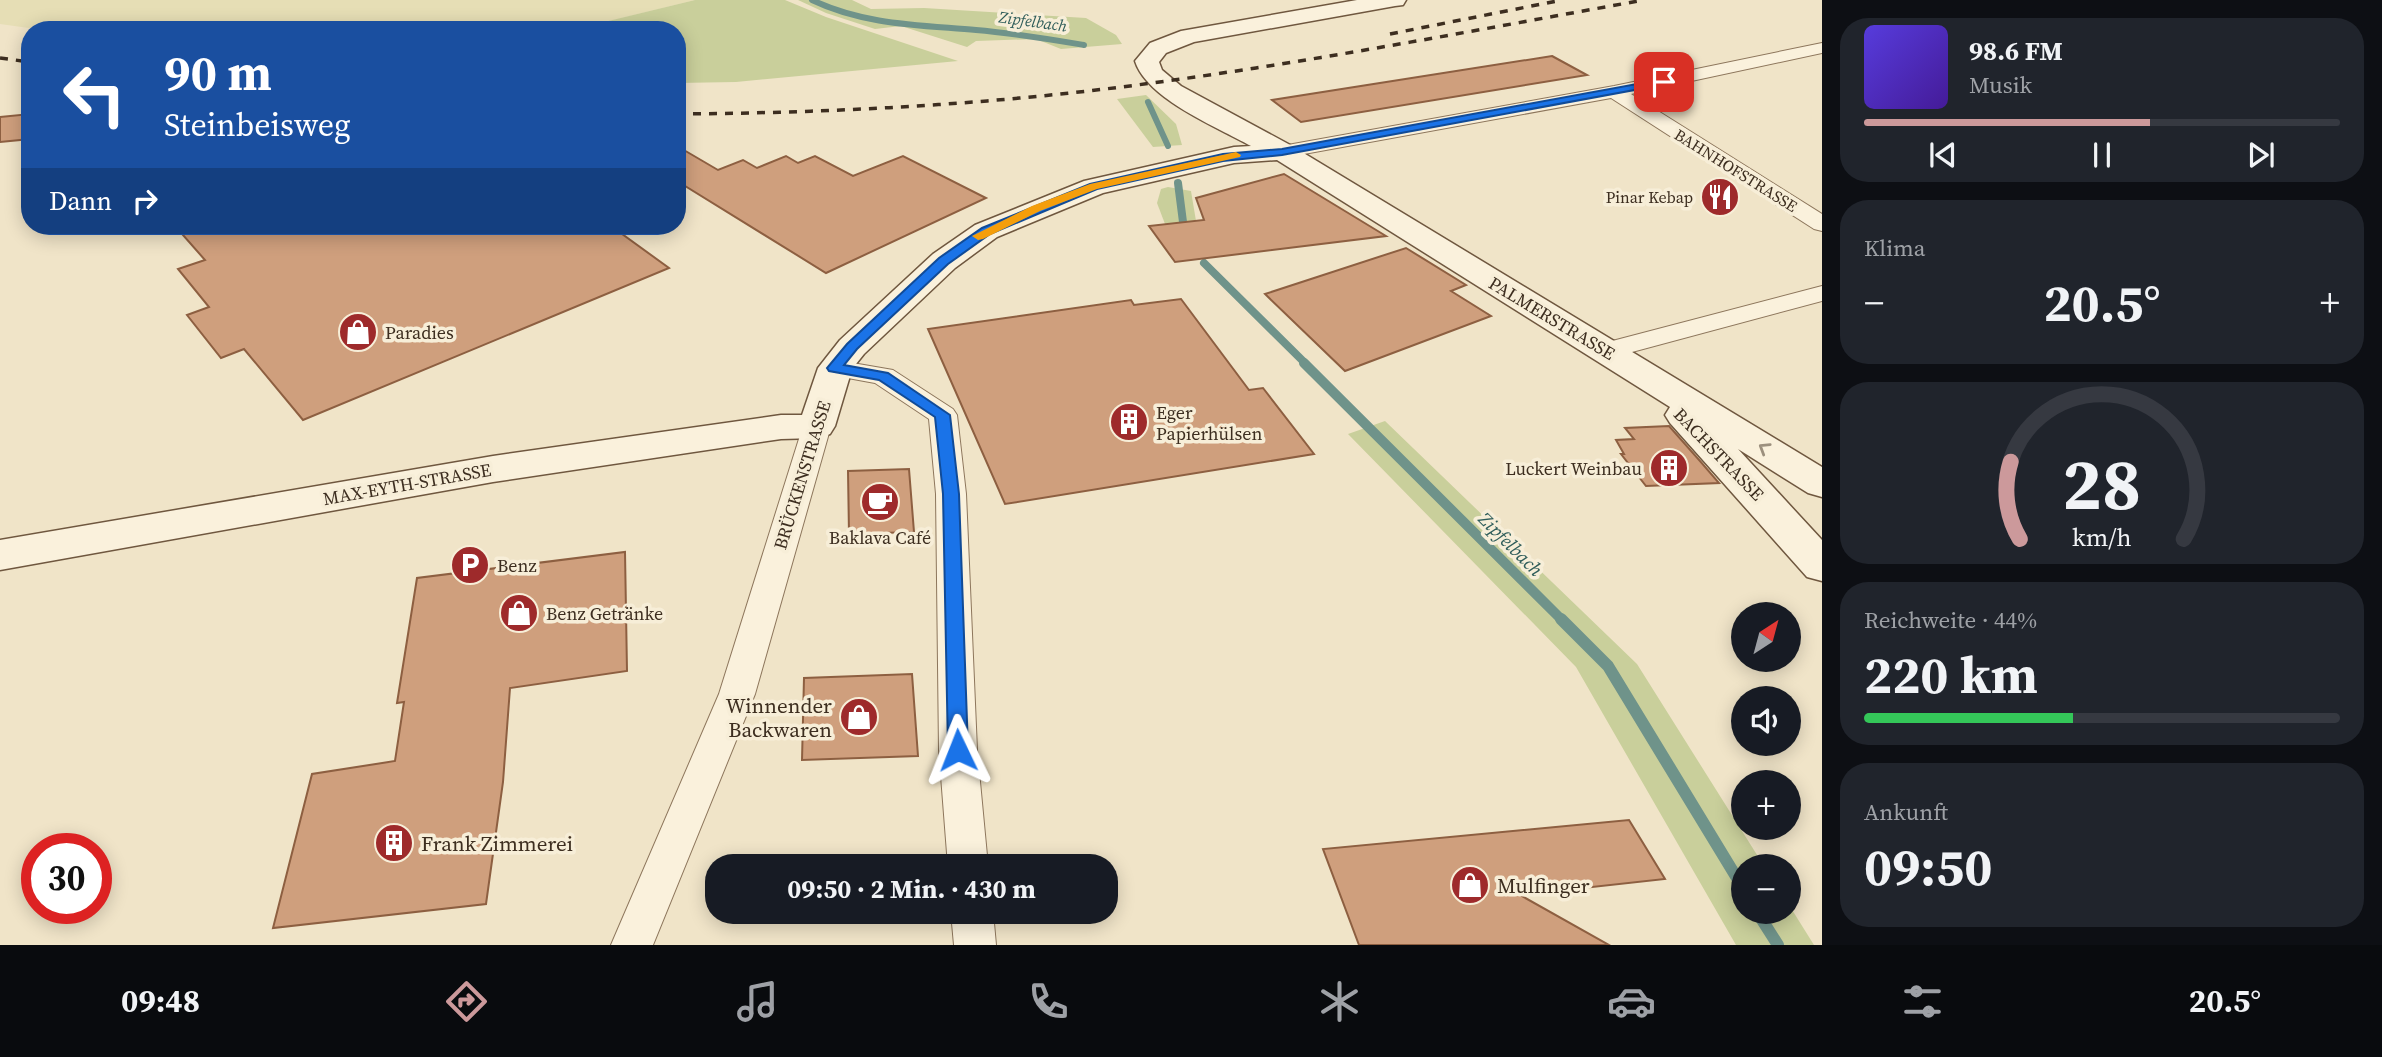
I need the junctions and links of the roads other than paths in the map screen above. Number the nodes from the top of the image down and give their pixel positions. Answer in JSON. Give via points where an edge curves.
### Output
{"nodes":[{"id":1,"x":1395,"y":0,"type":"edge"},
{"id":2,"x":1328,"y":5,"type":"edge"},
{"id":3,"x":1822,"y":48,"type":"edge"},
{"id":4,"x":1796,"y":54,"type":"junction"},
{"id":5,"x":1822,"y":65,"type":"edge"},
{"id":6,"x":1614,"y":92,"type":"junction"},
{"id":7,"x":1282,"y":152,"type":"junction"},
{"id":8,"x":1822,"y":224,"type":"edge"},
{"id":9,"x":1822,"y":293,"type":"edge"},
{"id":10,"x":1606,"y":351,"type":"junction"},
{"id":11,"x":835,"y":368,"type":"junction"},
{"id":12,"x":817,"y":426,"type":"junction"},
{"id":13,"x":1822,"y":484,"type":"edge"},
{"id":14,"x":0,"y":555,"type":"edge"},
{"id":15,"x":1822,"y":566,"type":"edge"},
{"id":16,"x":967,"y":854,"type":"edge"},
{"id":17,"x":973,"y":924,"type":"edge"},
{"id":18,"x":632,"y":945,"type":"edge"},
{"id":19,"x":975,"y":945,"type":"edge"}],
"edges":[{"from":1,"to":2,"type":"main road"},
{"from":2,"to":7,"type":"main road","name":"PALMERSTRASSE","via":[[1189,36],[1158,48],[1147,61],[1151,73],[1172,91]]},
{"from":3,"to":4,"type":"street"},
{"from":4,"to":5,"type":"street"},
{"from":4,"to":6,"type":"street"},
{"from":6,"to":7,"type":"street"},
{"from":6,"to":8,"type":"street","name":"BAHNHOFSTRASSE"},
{"from":7,"to":10,"type":"main road","name":"PALMERSTRASSE"},
{"from":7,"to":11,"type":"main road","name":"BRÜCKENSTRASSE","via":[[1223,157],[1094,187],[986,231],[944,261],[852,346]]},
{"from":9,"to":10,"type":"street"},
{"from":13,"to":10,"type":"main road","name":"PALMERSTRASSE","one_way":true},
{"from":10,"to":15,"type":"main road","name":"BACHSTRASSE","via":[[1706,436]]},
{"from":11,"to":12,"type":"main road","name":"BRÜCKENSTRASSE"},
{"from":11,"to":16,"type":"street","via":[[883,376],[943,415],[951,494],[958,750]]},
{"from":12,"to":14,"type":"main road","name":"MAX-EYTH-STRASSE","via":[[781,427],[493,469]]},
{"from":12,"to":18,"type":"street","name":"BRÜCKENSTRASSE","via":[[737,694]]},
{"from":17,"to":19,"type":"street"}]}
